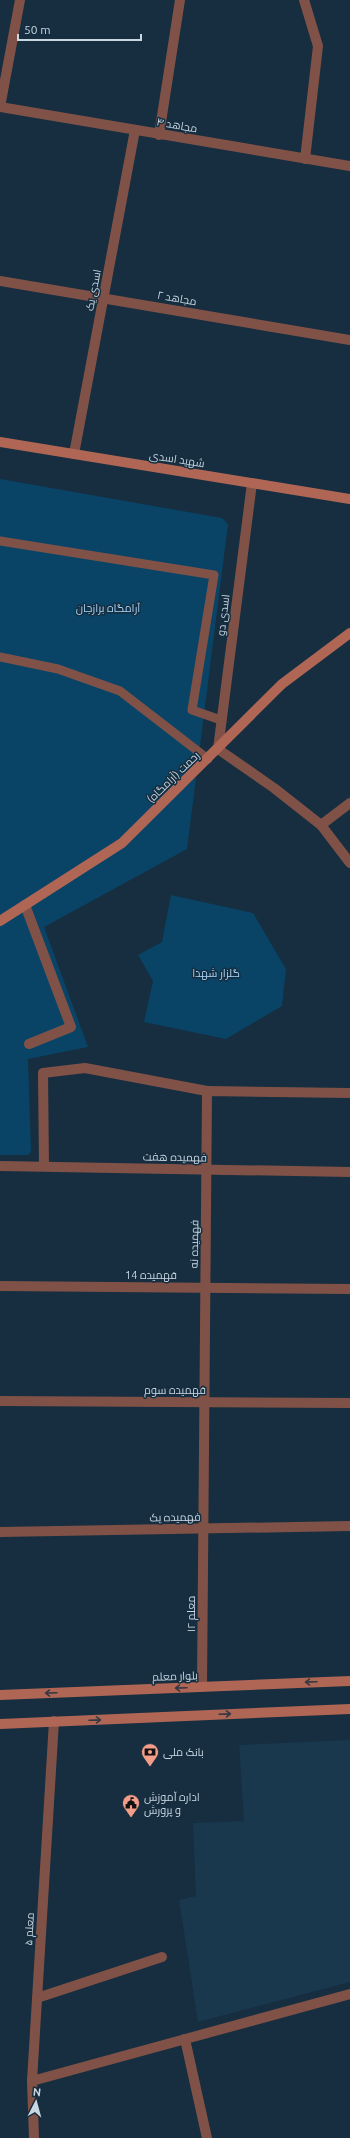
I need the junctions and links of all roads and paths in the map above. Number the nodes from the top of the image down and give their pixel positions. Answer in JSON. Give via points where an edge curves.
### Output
{"nodes":[{"id":1,"x":20,"y":0,"type":"edge"},
{"id":2,"x":180,"y":0,"type":"edge"},
{"id":3,"x":304,"y":0,"type":"edge"},
{"id":4,"x":0,"y":107,"type":"edge"},
{"id":5,"x":135,"y":130,"type":"junction"},
{"id":6,"x":159,"y":135,"type":"junction"},
{"id":7,"x":305,"y":159,"type":"junction"},
{"id":8,"x":350,"y":166,"type":"edge"},
{"id":9,"x":0,"y":281,"type":"edge"},
{"id":10,"x":103,"y":298,"type":"junction"},
{"id":11,"x":350,"y":340,"type":"edge"},
{"id":12,"x":0,"y":442,"type":"edge"},
{"id":13,"x":74,"y":454,"type":"junction"},
{"id":14,"x":252,"y":483,"type":"junction"},
{"id":15,"x":350,"y":499,"type":"edge"},
{"id":16,"x":0,"y":541,"type":"edge"},
{"id":17,"x":350,"y":633,"type":"edge"},
{"id":18,"x":0,"y":657,"type":"edge"},
{"id":19,"x":221,"y":720,"type":"junction"},
{"id":20,"x":218,"y":750,"type":"junction"},
{"id":21,"x":208,"y":759,"type":"junction"},
{"id":22,"x":350,"y":803,"type":"edge"},
{"id":23,"x":321,"y":825,"type":"junction"},
{"id":24,"x":350,"y":863,"type":"edge"},
{"id":25,"x":25,"y":905,"type":"junction"},
{"id":26,"x":0,"y":921,"type":"edge"},
{"id":27,"x":29,"y":1044,"type":"dead end"},
{"id":28,"x":207,"y":1091,"type":"junction"},
{"id":29,"x":350,"y":1092,"type":"edge"},
{"id":30,"x":0,"y":1166,"type":"edge"},
{"id":31,"x":44,"y":1166,"type":"junction"},
{"id":32,"x":207,"y":1169,"type":"junction"},
{"id":33,"x":350,"y":1172,"type":"edge"},
{"id":34,"x":0,"y":1286,"type":"edge"},
{"id":35,"x":206,"y":1288,"type":"junction"},
{"id":36,"x":350,"y":1289,"type":"edge"},
{"id":37,"x":0,"y":1402,"type":"edge"},
{"id":38,"x":205,"y":1403,"type":"junction"},
{"id":39,"x":350,"y":1403,"type":"edge"},
{"id":40,"x":350,"y":1526,"type":"edge"},
{"id":41,"x":203,"y":1529,"type":"junction"},
{"id":42,"x":0,"y":1532,"type":"edge"},
{"id":43,"x":203,"y":1540,"type":"joint"},
{"id":44,"x":350,"y":1681,"type":"edge"},
{"id":45,"x":202,"y":1687,"type":"junction"},
{"id":46,"x":0,"y":1695,"type":"edge"},
{"id":47,"x":350,"y":1709,"type":"edge"},
{"id":48,"x":54,"y":1721,"type":"junction"},
{"id":49,"x":0,"y":1724,"type":"edge"},
{"id":50,"x":162,"y":1957,"type":"dead end"},
{"id":51,"x":350,"y":1994,"type":"edge"},
{"id":52,"x":37,"y":1998,"type":"junction"},
{"id":53,"x":185,"y":2039,"type":"junction"},
{"id":54,"x":32,"y":2081,"type":"junction"},
{"id":55,"x":34,"y":2138,"type":"edge"},
{"id":56,"x":207,"y":2138,"type":"edge"}],
"edges":[{"from":1,"to":4,"type":"street"},
{"from":2,"to":6,"type":"street"},
{"from":3,"to":7,"type":"street","via":[[318,46]]},
{"from":4,"to":5,"type":"street","name":"مجاهد ۴"},
{"from":5,"to":6,"type":"street","name":"مجاهد ۴"},
{"from":5,"to":10,"type":"street","name":"اسدی یک"},
{"from":6,"to":7,"type":"street","name":"مجاهد ۴"},
{"from":7,"to":8,"type":"street","name":"مجاهد ۴"},
{"from":9,"to":10,"type":"street","name":"مجاهد ۲"},
{"from":10,"to":11,"type":"street","name":"مجاهد ۲"},
{"from":10,"to":13,"type":"street","name":"اسدی یک"},
{"from":12,"to":13,"type":"street","name":"شهید اسدی"},
{"from":13,"to":14,"type":"street","name":"شهید اسدی"},
{"from":14,"to":15,"type":"street","name":"شهید اسدی"},
{"from":14,"to":19,"type":"street","name":"اسدی دو"},
{"from":16,"to":19,"type":"lane","via":[[214,575],[192,710]]},
{"from":17,"to":20,"type":"street","name":"رحمت (آرامگاه)","via":[[282,684]]},
{"from":18,"to":21,"type":"lane","via":[[58,669],[120,691]]},
{"from":19,"to":20,"type":"street","name":"اسدی دو"},
{"from":20,"to":21,"type":"street","name":"رحمت (آرامگاه)"},
{"from":20,"to":23,"type":"street","via":[[274,788]]},
{"from":21,"to":25,"type":"street","name":"رحمت (آرامگاه)","via":[[122,843]]},
{"from":22,"to":23,"type":"street"},
{"from":23,"to":24,"type":"street"},
{"from":25,"to":26,"type":"street","name":"رحمت (آرامگاه)"},
{"from":25,"to":27,"type":"street","via":[[71,1027]]},
{"from":28,"to":29,"type":"street"},
{"from":28,"to":31,"type":"street","via":[[85,1068],[43,1073]]},
{"from":28,"to":32,"type":"street","name":"فهمیده نه"},
{"from":30,"to":31,"type":"street","name":"فهمیده هفت"},
{"from":31,"to":32,"type":"street","name":"فهمیده هفت"},
{"from":32,"to":33,"type":"street","name":"فهمیده هفت"},
{"from":32,"to":35,"type":"street","name":"فهمیده نه"},
{"from":34,"to":35,"type":"street","name":"فهمیده 14"},
{"from":35,"to":36,"type":"street","name":"فهمیده 14"},
{"from":35,"to":38,"type":"street","name":"فهمیده نه"},
{"from":37,"to":38,"type":"street","name":"فهمیده سوم"},
{"from":38,"to":39,"type":"street","name":"فهمیده سوم"},
{"from":38,"to":41,"type":"street","name":"فهمیده نه"},
{"from":40,"to":41,"type":"street","name":"فهمیده یک"},
{"from":41,"to":42,"type":"street","name":"فهمیده یک"},
{"from":41,"to":43,"type":"street","name":"فهمیده نه"},
{"from":43,"to":45,"type":"street","name":"معلم ۱۲"},
{"from":44,"to":45,"type":"street","name":"بلوار معلم","one_way":true},
{"from":45,"to":46,"type":"street","name":"بلوار معلم","one_way":true},
{"from":48,"to":47,"type":"street","one_way":true},
{"from":48,"to":49,"type":"street"},
{"from":48,"to":52,"type":"street","name":"معلم ۵"},
{"from":50,"to":52,"type":"street"},
{"from":51,"to":53,"type":"street"},
{"from":52,"to":54,"type":"street","name":"معلم ۵"},
{"from":53,"to":54,"type":"street"},
{"from":53,"to":56,"type":"street"},
{"from":54,"to":55,"type":"street","name":"معلم ۵"}]}
